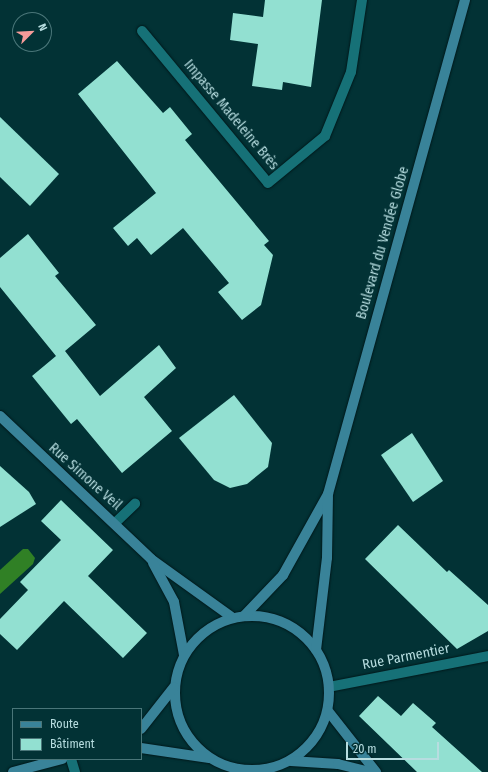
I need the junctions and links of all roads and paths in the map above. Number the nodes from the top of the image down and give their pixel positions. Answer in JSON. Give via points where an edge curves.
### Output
{"nodes":[{"id":1,"x":362,"y":0,"type":"edge"},
{"id":2,"x":465,"y":0,"type":"edge"},
{"id":3,"x":142,"y":31,"type":"dead end"},
{"id":4,"x":0,"y":416,"type":"edge"},
{"id":5,"x":328,"y":494,"type":"junction"},
{"id":6,"x":135,"y":504,"type":"dead end"},
{"id":7,"x":115,"y":523,"type":"junction"},
{"id":8,"x":151,"y":559,"type":"junction"},
{"id":9,"x":244,"y":616,"type":"junction"},
{"id":10,"x":233,"y":618,"type":"junction"},
{"id":11,"x":316,"y":650,"type":"junction"},
{"id":12,"x":184,"y":655,"type":"junction"},
{"id":13,"x":488,"y":656,"type":"edge"},
{"id":14,"x":174,"y":687,"type":"junction"},
{"id":15,"x":329,"y":687,"type":"junction"},
{"id":16,"x":328,"y":711,"type":"junction"},
{"id":17,"x":142,"y":728,"type":"edge"},
{"id":18,"x":142,"y":748,"type":"edge"},
{"id":19,"x":58,"y":760,"type":"edge"},
{"id":20,"x":71,"y":760,"type":"edge"},
{"id":21,"x":291,"y":760,"type":"junction"},
{"id":22,"x":215,"y":764,"type":"edge"},
{"id":23,"x":277,"y":769,"type":"edge"},
{"id":24,"x":13,"y":772,"type":"edge"},
{"id":25,"x":75,"y":772,"type":"edge"},
{"id":26,"x":369,"y":772,"type":"edge"},
{"id":27,"x":376,"y":772,"type":"edge"}],
"edges":[{"from":1,"to":3,"type":"street","name":"Impasse Madeleine Brès","via":[[351,72],[325,136],[268,183]]},
{"from":2,"to":5,"type":"main road","name":"Boulevard du Vendée Globe"},
{"from":4,"to":7,"type":"main road","name":"Rue Simone Veil"},
{"from":5,"to":9,"type":"main road","name":"Boulevard du Vendée Globe","via":[[283,575]]},
{"from":5,"to":11,"type":"main road","name":"Boulevard du Vendée Globe","via":[[327,558]]},
{"from":6,"to":7,"type":"street"},
{"from":7,"to":8,"type":"main road","name":"Rue Simone Veil"},
{"from":8,"to":10,"type":"main road","name":"Rue Simone Veil"},
{"from":8,"to":12,"type":"main road","name":"Rue Simone Veil","via":[[174,602]]},
{"from":9,"to":10,"type":"main road"},
{"from":9,"to":11,"type":"main road","via":[[272,618],[297,630]]},
{"from":10,"to":12,"type":"main road","via":[[213,626],[197,638]]},
{"from":11,"to":15,"type":"main road","via":[[325,668]]},
{"from":12,"to":14,"type":"main road"},
{"from":13,"to":15,"type":"street","name":"Rue Parmentier"},
{"from":14,"to":17,"type":"main road"},
{"from":14,"to":22,"type":"main road","via":[[177,714],[186,733]]},
{"from":15,"to":16,"type":"main road"},
{"from":16,"to":21,"type":"main road","via":[[308,748]]},
{"from":16,"to":27,"type":"main road"},
{"from":18,"to":22,"type":"main road"},
{"from":19,"to":24,"type":"main road"},
{"from":20,"to":25,"type":"street"},
{"from":21,"to":23,"type":"main road"},
{"from":21,"to":26,"type":"main road","via":[[318,761]]},
{"from":22,"to":23,"type":"main road","via":[[258,771]]}]}
